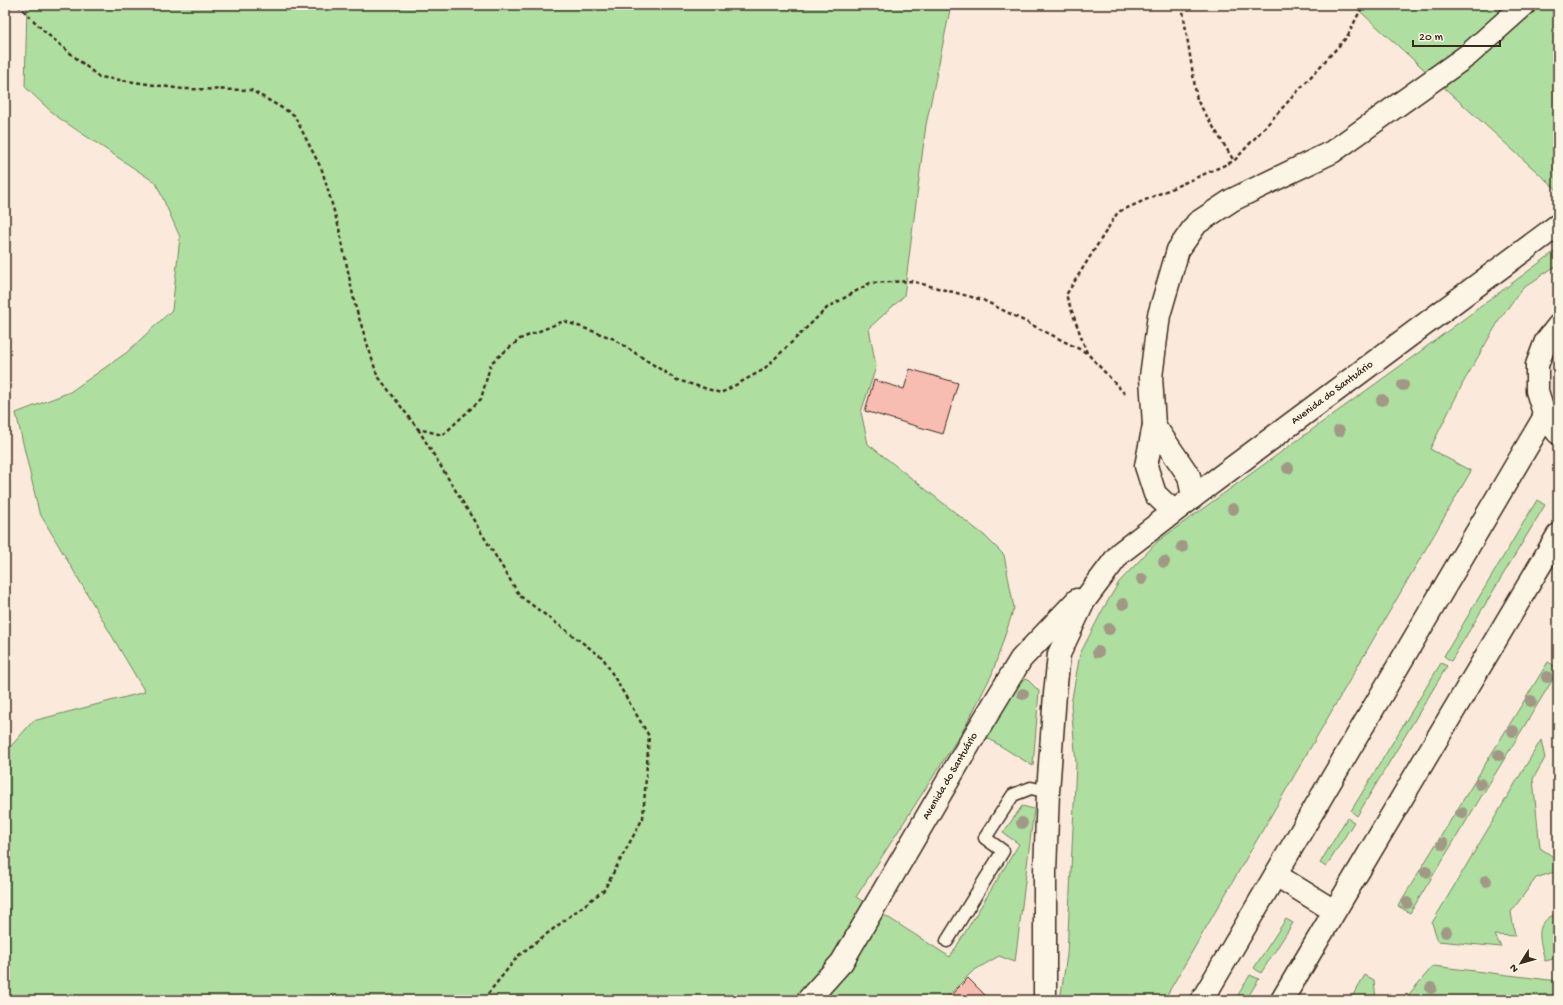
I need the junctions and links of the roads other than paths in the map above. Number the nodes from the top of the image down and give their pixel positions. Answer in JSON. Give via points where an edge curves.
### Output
{"nodes":[{"id":1,"x":1524,"y":5,"type":"edge"},
{"id":2,"x":1558,"y":225,"type":"edge"},
{"id":3,"x":1558,"y":326,"type":"edge"},
{"id":4,"x":1154,"y":424,"type":"junction"},
{"id":5,"x":1552,"y":425,"type":"edge"},
{"id":6,"x":1193,"y":496,"type":"junction"},
{"id":7,"x":1174,"y":511,"type":"junction"},
{"id":8,"x":1558,"y":535,"type":"edge"},
{"id":9,"x":1110,"y":566,"type":"junction"},
{"id":10,"x":1048,"y":792,"type":"junction"},
{"id":11,"x":1276,"y":875,"type":"junction"},
{"id":12,"x":1334,"y":911,"type":"junction"},
{"id":13,"x":947,"y":941,"type":"dead end"},
{"id":14,"x":808,"y":1000,"type":"edge"},
{"id":15,"x":1045,"y":1000,"type":"edge"},
{"id":16,"x":1202,"y":1000,"type":"edge"},
{"id":17,"x":1282,"y":1000,"type":"edge"}],
"edges":[{"from":1,"to":4,"type":"street","via":[[1468,55],[1332,152],[1232,200],[1196,223],[1178,250],[1159,315],[1151,377]]},
{"from":2,"to":6,"type":"street","name":"Avenida do Santuário"},
{"from":3,"to":5,"type":"street","via":[[1546,341],[1537,365],[1537,391]]},
{"from":4,"to":6,"type":"street","via":[[1189,476]]},
{"from":4,"to":7,"type":"street","via":[[1146,466],[1155,494]]},
{"from":5,"to":11,"type":"street"},
{"from":6,"to":7,"type":"street","name":"Avenida do Santuário"},
{"from":7,"to":9,"type":"street","name":"Avenida do Santuário","via":[[1120,553]]},
{"from":8,"to":12,"type":"street"},
{"from":9,"to":10,"type":"street","name":"Avenida do Santuário","via":[[1084,601],[1059,654]]},
{"from":9,"to":14,"type":"street","name":"Avenida do Santuário","via":[[1021,659],[842,962]]},
{"from":10,"to":13,"type":"lane","via":[[1031,788],[1013,795],[985,838],[1003,851]]},
{"from":10,"to":15,"type":"street","name":"Avenida do Santuário"},
{"from":11,"to":12,"type":"street"},
{"from":11,"to":16,"type":"street"},
{"from":12,"to":17,"type":"street"}]}
